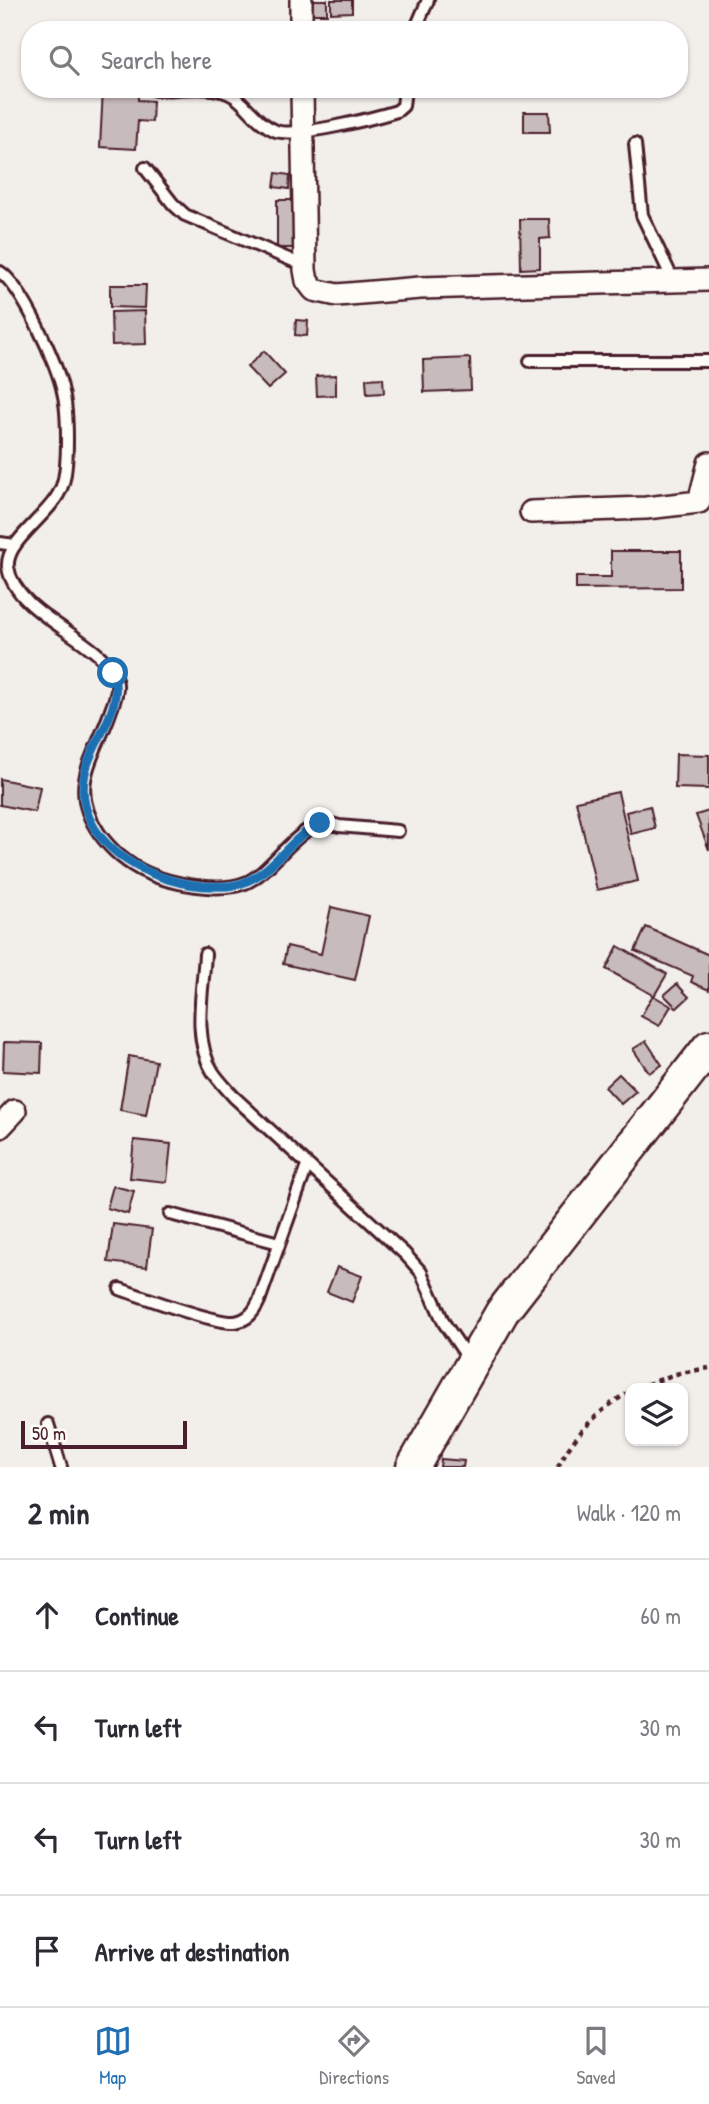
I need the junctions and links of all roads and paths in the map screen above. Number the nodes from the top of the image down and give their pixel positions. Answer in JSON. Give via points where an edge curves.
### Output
{"nodes":[{"id":1,"x":301,"y":0,"type":"edge"},
{"id":2,"x":428,"y":0,"type":"edge"},
{"id":3,"x":301,"y":21,"type":"edge"},
{"id":4,"x":419,"y":21,"type":"edge"},
{"id":5,"x":237,"y":98,"type":"edge"},
{"id":6,"x":302,"y":98,"type":"edge"},
{"id":7,"x":404,"y":98,"type":"edge"},
{"id":8,"x":303,"y":132,"type":"junction"},
{"id":9,"x":635,"y":144,"type":"dead end"},
{"id":10,"x":145,"y":168,"type":"dead end"},
{"id":11,"x":305,"y":266,"type":"junction"},
{"id":12,"x":0,"y":272,"type":"edge"},
{"id":13,"x":709,"y":280,"type":"edge"},
{"id":14,"x":673,"y":281,"type":"junction"},
{"id":15,"x":530,"y":361,"type":"dead end"},
{"id":16,"x":709,"y":361,"type":"edge"},
{"id":17,"x":709,"y":463,"type":"edge"},
{"id":18,"x":531,"y":512,"type":"dead end"},
{"id":19,"x":0,"y":542,"type":"edge"},
{"id":20,"x":15,"y":545,"type":"junction"},
{"id":21,"x":398,"y":831,"type":"dead end"},
{"id":22,"x":205,"y":954,"type":"dead end"},
{"id":23,"x":709,"y":1047,"type":"edge"},
{"id":24,"x":15,"y":1111,"type":"dead end"},
{"id":25,"x":0,"y":1127,"type":"edge"},
{"id":26,"x":307,"y":1166,"type":"junction"},
{"id":27,"x":170,"y":1214,"type":"dead end"},
{"id":28,"x":279,"y":1243,"type":"junction"},
{"id":29,"x":120,"y":1289,"type":"dead end"},
{"id":30,"x":472,"y":1364,"type":"junction"},
{"id":31,"x":709,"y":1368,"type":"edge"},
{"id":32,"x":651,"y":1383,"type":"edge"},
{"id":33,"x":625,"y":1395,"type":"edge"},
{"id":34,"x":48,"y":1424,"type":"dead end"},
{"id":35,"x":61,"y":1467,"type":"edge"},
{"id":36,"x":413,"y":1467,"type":"edge"},
{"id":37,"x":558,"y":1467,"type":"edge"}],
"edges":[{"from":1,"to":3,"type":"street"},
{"from":2,"to":4,"type":"lane"},
{"from":5,"to":8,"type":"lane","via":[[264,125],[278,132]]},
{"from":6,"to":8,"type":"street"},
{"from":7,"to":8,"type":"lane","via":[[397,111]]},
{"from":8,"to":11,"type":"street"},
{"from":9,"to":14,"type":"lane","via":[[642,215]]},
{"from":10,"to":11,"type":"lane","via":[[185,215]]},
{"from":11,"to":14,"type":"street","via":[[314,290],[337,295],[420,288]]},
{"from":12,"to":20,"type":"lane","via":[[17,288],[36,325],[65,404],[62,486],[45,513]]},
{"from":13,"to":14,"type":"street"},
{"from":15,"to":16,"type":"lane"},
{"from":17,"to":18,"type":"street","via":[[699,502]]},
{"from":19,"to":20,"type":"lane"},
{"from":20,"to":21,"type":"lane","via":[[9,554],[9,571],[25,599],[76,637],[113,673],[115,698],[83,789],[92,823],[124,859],[169,881],[228,887],[257,877],[300,835],[320,823]]},
{"from":22,"to":26,"type":"lane","via":[[200,1030],[212,1071]]},
{"from":23,"to":30,"type":"main road","via":[[502,1312]]},
{"from":24,"to":25,"type":"street"},
{"from":26,"to":28,"type":"lane"},
{"from":26,"to":30,"type":"lane","via":[[421,1272],[444,1323]]},
{"from":27,"to":28,"type":"lane"},
{"from":28,"to":29,"type":"lane","via":[[253,1313],[234,1322]]},
{"from":30,"to":36,"type":"main road"},
{"from":31,"to":32,"type":"path"},
{"from":33,"to":37,"type":"path","via":[[583,1431]]},
{"from":34,"to":35,"type":"lane"}]}
